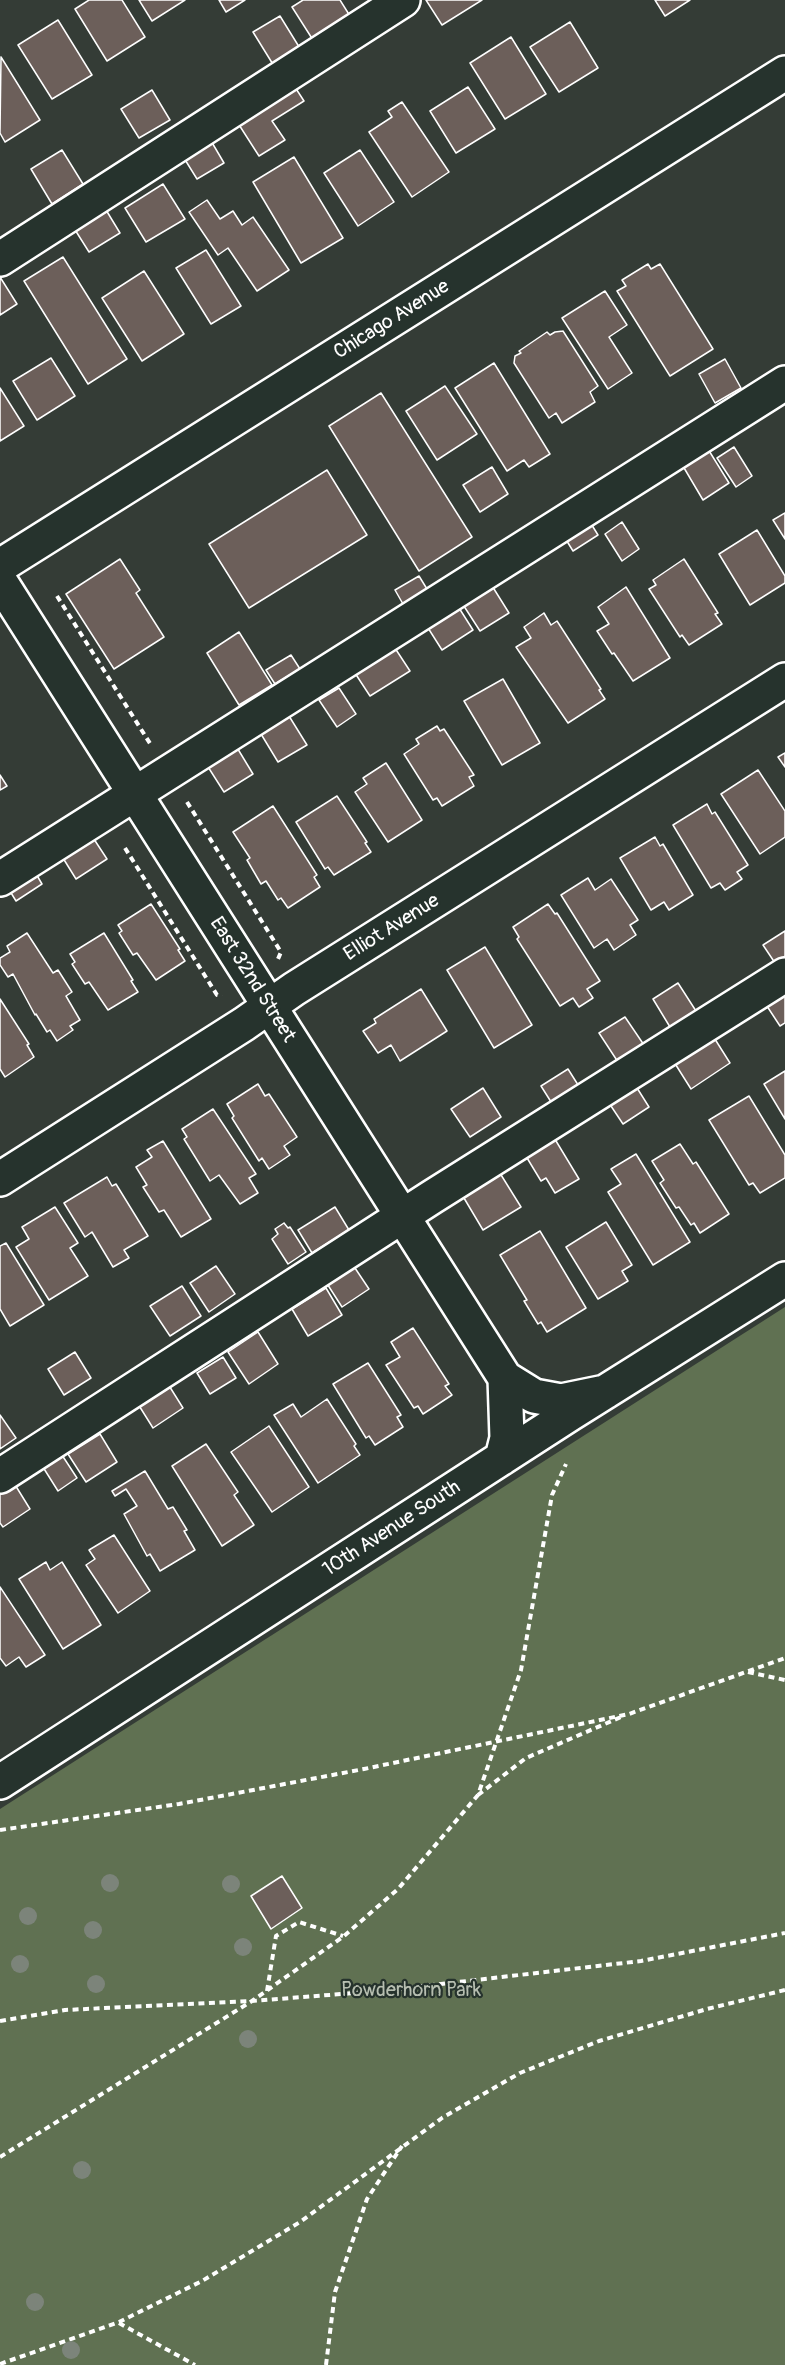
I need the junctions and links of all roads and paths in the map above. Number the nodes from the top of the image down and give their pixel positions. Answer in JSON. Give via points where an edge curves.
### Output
{"nodes":[{"id":1,"x":403,"y":0,"type":"edge"},
{"id":2,"x":785,"y":73,"type":"edge"},
{"id":3,"x":0,"y":259,"type":"edge"},
{"id":4,"x":785,"y":383,"type":"edge"},
{"id":5,"x":0,"y":566,"type":"edge"},
{"id":6,"x":0,"y":581,"type":"edge"},
{"id":7,"x":785,"y":680,"type":"edge"},
{"id":8,"x":134,"y":793,"type":"junction"},
{"id":9,"x":0,"y":879,"type":"edge"},
{"id":10,"x":785,"y":975,"type":"edge"},
{"id":11,"x":269,"y":1007,"type":"junction"},
{"id":12,"x":0,"y":1179,"type":"edge"},
{"id":13,"x":403,"y":1215,"type":"junction"},
{"id":14,"x":785,"y":1279,"type":"edge"},
{"id":15,"x":505,"y":1378,"type":"junction"},
{"id":16,"x":605,"y":1392,"type":"junction"},
{"id":17,"x":502,"y":1458,"type":"junction"},
{"id":18,"x":566,"y":1464,"type":"dead end"},
{"id":19,"x":0,"y":1476,"type":"edge"},
{"id":20,"x":785,"y":1658,"type":"edge"},
{"id":21,"x":747,"y":1672,"type":"junction"},
{"id":22,"x":785,"y":1680,"type":"edge"},
{"id":23,"x":629,"y":1714,"type":"junction"},
{"id":24,"x":496,"y":1741,"type":"junction"},
{"id":25,"x":0,"y":1782,"type":"edge"},
{"id":26,"x":478,"y":1795,"type":"junction"},
{"id":27,"x":0,"y":1830,"type":"edge"},
{"id":28,"x":785,"y":1933,"type":"edge"},
{"id":29,"x":344,"y":1936,"type":"junction"},
{"id":30,"x":785,"y":1990,"type":"edge"},
{"id":31,"x":267,"y":1991,"type":"junction"},
{"id":32,"x":252,"y":2001,"type":"junction"},
{"id":33,"x":0,"y":2021,"type":"edge"},
{"id":34,"x":405,"y":2143,"type":"junction"},
{"id":35,"x":0,"y":2157,"type":"edge"},
{"id":36,"x":119,"y":2322,"type":"junction"},
{"id":37,"x":0,"y":2364,"type":"edge"},
{"id":38,"x":195,"y":2365,"type":"edge"},
{"id":39,"x":326,"y":2365,"type":"edge"}],
"edges":[{"from":1,"to":3,"type":"street"},
{"from":2,"to":5,"type":"street","name":"Chicago Avenue"},
{"from":4,"to":8,"type":"street"},
{"from":6,"to":8,"type":"street","name":"East 32nd Street"},
{"from":7,"to":11,"type":"street","name":"Elliot Avenue"},
{"from":8,"to":9,"type":"street"},
{"from":8,"to":11,"type":"street","name":"East 32nd Street"},
{"from":10,"to":13,"type":"street"},
{"from":11,"to":12,"type":"street","name":"Elliot Avenue"},
{"from":11,"to":13,"type":"street","name":"East 32nd Street"},
{"from":13,"to":15,"type":"street","name":"East 32nd Street"},
{"from":13,"to":19,"type":"street"},
{"from":14,"to":16,"type":"street","name":"10th Avenue South"},
{"from":15,"to":16,"type":"street","name":"East 32nd Street","via":[[534,1396],[561,1401]]},
{"from":15,"to":17,"type":"street","via":[[507,1438]]},
{"from":16,"to":17,"type":"street","name":"10th Avenue South"},
{"from":17,"to":25,"type":"street","name":"10th Avenue South"},
{"from":18,"to":24,"type":"path","via":[[552,1495],[521,1670]]},
{"from":20,"to":21,"type":"path"},
{"from":21,"to":22,"type":"path"},
{"from":21,"to":23,"type":"path"},
{"from":23,"to":24,"type":"path"},
{"from":23,"to":26,"type":"path","via":[[526,1758]]},
{"from":24,"to":26,"type":"path"},
{"from":24,"to":27,"type":"path","via":[[179,1804]]},
{"from":26,"to":29,"type":"path","via":[[398,1889]]},
{"from":28,"to":32,"type":"path","via":[[641,1961],[380,1991]]},
{"from":29,"to":31,"type":"path"},
{"from":29,"to":31,"type":"path","via":[[299,1922],[276,1936]]},
{"from":30,"to":34,"type":"path","via":[[599,2041],[520,2073]]},
{"from":31,"to":32,"type":"path"},
{"from":32,"to":33,"type":"path","via":[[65,2010]]},
{"from":32,"to":35,"type":"path"},
{"from":34,"to":36,"type":"path","via":[[300,2222],[202,2281]]},
{"from":34,"to":39,"type":"path","via":[[366,2199],[335,2292]]},
{"from":36,"to":37,"type":"path"},
{"from":36,"to":38,"type":"path"}]}
